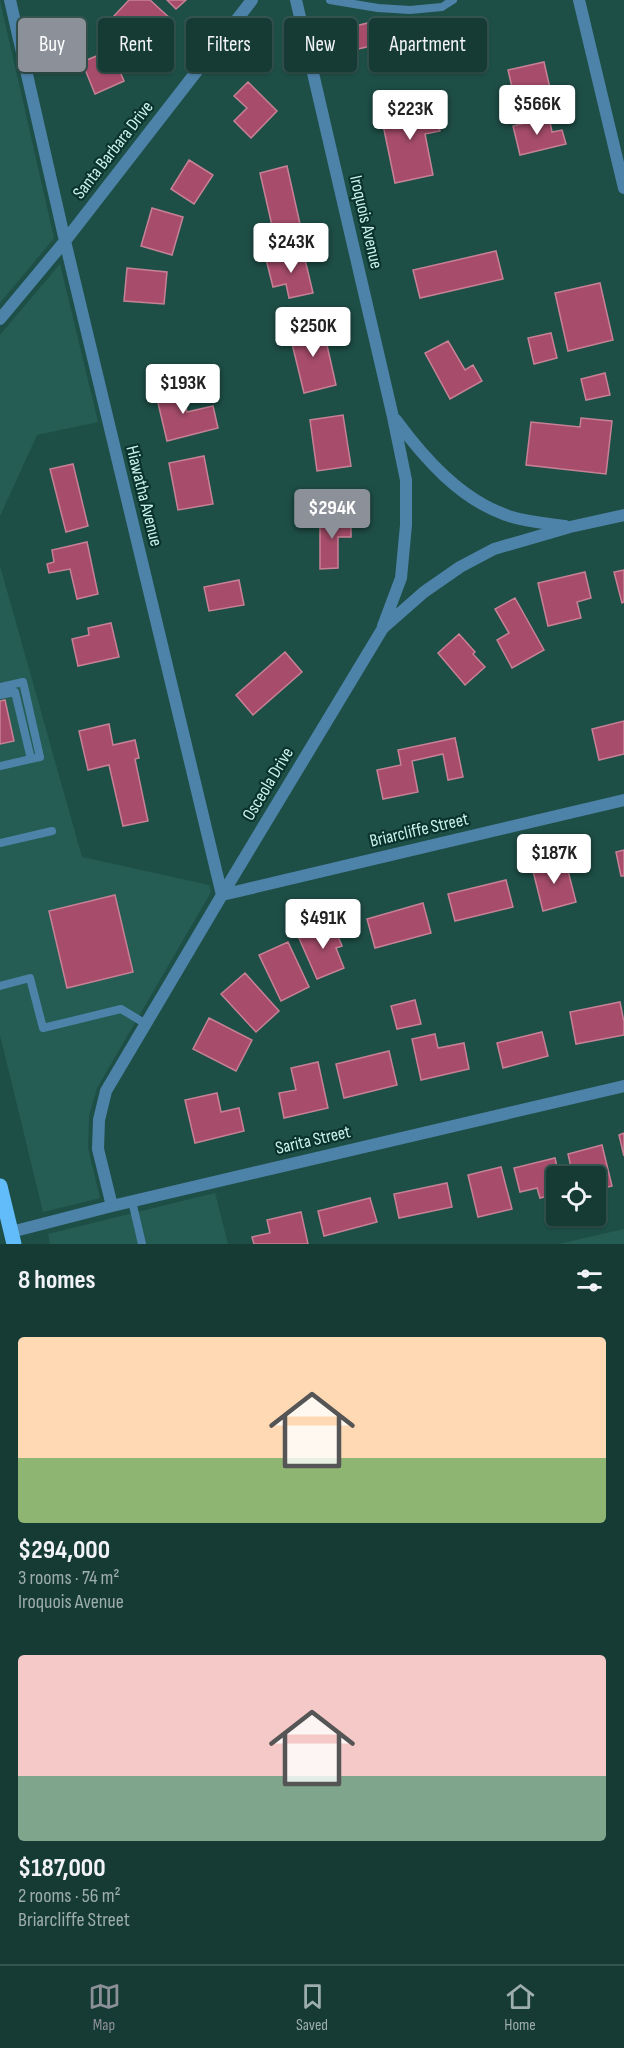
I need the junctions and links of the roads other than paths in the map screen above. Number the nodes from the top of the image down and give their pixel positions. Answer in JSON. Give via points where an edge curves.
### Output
{"nodes":[{"id":1,"x":10,"y":0,"type":"edge"},
{"id":2,"x":252,"y":0,"type":"edge"},
{"id":3,"x":296,"y":0,"type":"edge"},
{"id":4,"x":330,"y":0,"type":"edge"},
{"id":5,"x":453,"y":0,"type":"edge"},
{"id":6,"x":579,"y":0,"type":"edge"},
{"id":7,"x":624,"y":188,"type":"edge"},
{"id":8,"x":64,"y":242,"type":"junction"},
{"id":9,"x":0,"y":319,"type":"edge"},
{"id":10,"x":393,"y":417,"type":"junction"},
{"id":11,"x":624,"y":515,"type":"edge"},
{"id":12,"x":570,"y":527,"type":"junction"},
{"id":13,"x":383,"y":628,"type":"junction"},
{"id":14,"x":0,"y":687,"type":"edge"},
{"id":15,"x":0,"y":695,"type":"edge"},
{"id":16,"x":31,"y":759,"type":"junction"},
{"id":17,"x":0,"y":766,"type":"edge"},
{"id":18,"x":624,"y":800,"type":"edge"},
{"id":19,"x":52,"y":831,"type":"dead end"},
{"id":20,"x":0,"y":843,"type":"edge"},
{"id":21,"x":222,"y":895,"type":"junction"},
{"id":22,"x":0,"y":986,"type":"edge"},
{"id":23,"x":146,"y":1024,"type":"junction"},
{"id":24,"x":624,"y":1086,"type":"edge"},
{"id":25,"x":0,"y":1186,"type":"edge"},
{"id":26,"x":132,"y":1201,"type":"junction"},
{"id":27,"x":112,"y":1206,"type":"junction"},
{"id":28,"x":8,"y":1237,"type":"edge"},
{"id":29,"x":142,"y":1244,"type":"edge"}],
"edges":[{"from":1,"to":8,"type":"street","name":"Hiawatha Avenue"},
{"from":2,"to":8,"type":"street","name":"Santa Barbara Drive"},
{"from":3,"to":10,"type":"street","name":"Iroquois Avenue"},
{"from":4,"to":5,"type":"lane","via":[[410,10],[442,7]]},
{"from":6,"to":7,"type":"street"},
{"from":8,"to":9,"type":"street","name":"Santa Barbara Drive"},
{"from":8,"to":21,"type":"street","name":"Hiawatha Avenue"},
{"from":10,"to":12,"type":"street","name":"Iroquois Avenue","via":[[442,475],[477,500],[506,516]]},
{"from":10,"to":13,"type":"street","name":"Iroquois Avenue","via":[[406,480],[406,525],[401,579]]},
{"from":11,"to":12,"type":"street","name":"Osceola Drive"},
{"from":12,"to":13,"type":"street","name":"Osceola Drive","via":[[494,549],[460,567]]},
{"from":13,"to":21,"type":"street","name":"Osceola Drive"},
{"from":14,"to":16,"type":"lane","via":[[23,682],[40,756]]},
{"from":15,"to":16,"type":"lane","via":[[15,692]]},
{"from":16,"to":17,"type":"lane"},
{"from":18,"to":21,"type":"street","name":"Briarcliffe Street"},
{"from":19,"to":20,"type":"lane"},
{"from":21,"to":23,"type":"street","name":"Osceola Drive"},
{"from":22,"to":23,"type":"lane","via":[[30,978],[43,1028],[121,1009]]},
{"from":23,"to":27,"type":"street","name":"Osceola Drive","via":[[106,1091],[99,1120],[98,1149]]},
{"from":24,"to":26,"type":"street","name":"Sarita Street"},
{"from":25,"to":28,"type":"main road"},
{"from":26,"to":27,"type":"street","name":"Sarita Street"},
{"from":26,"to":29,"type":"lane"},
{"from":27,"to":28,"type":"street","name":"Sarita Street"}]}
